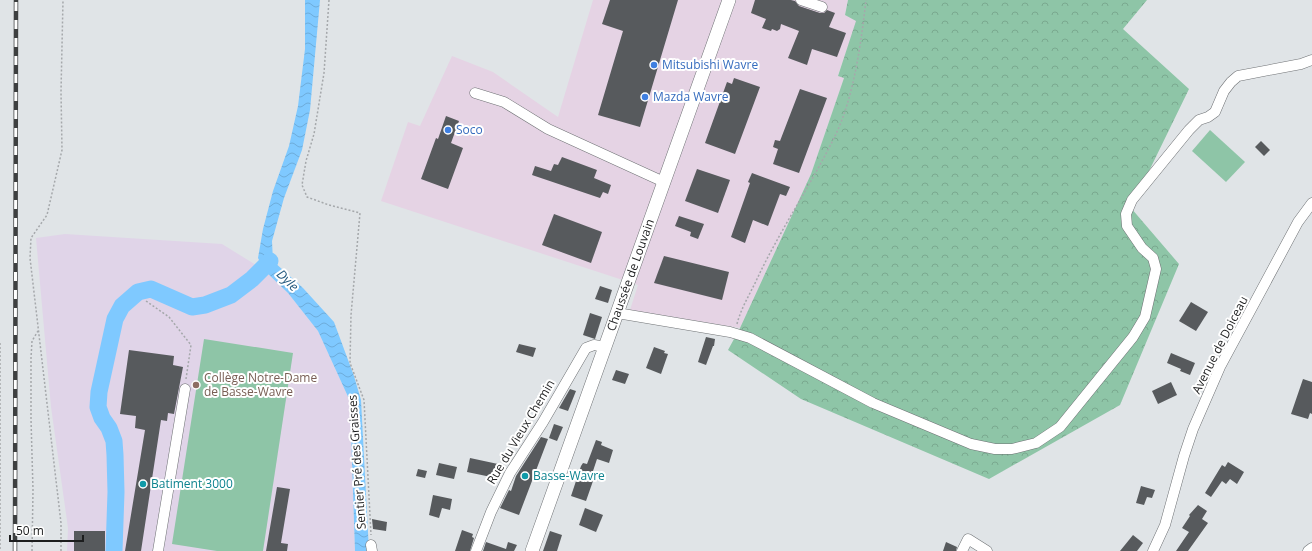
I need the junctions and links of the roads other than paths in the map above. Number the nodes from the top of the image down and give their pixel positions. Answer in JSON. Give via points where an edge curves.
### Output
{"nodes":[{"id":1,"x":729,"y":0,"type":"edge"},
{"id":2,"x":801,"y":0,"type":"edge"},
{"id":3,"x":822,"y":7,"type":"dead end"},
{"id":4,"x":1312,"y":60,"type":"edge"},
{"id":5,"x":475,"y":93,"type":"dead end"},
{"id":6,"x":664,"y":182,"type":"junction"},
{"id":7,"x":1312,"y":203,"type":"edge"},
{"id":8,"x":617,"y":313,"type":"junction"},
{"id":9,"x":605,"y":347,"type":"junction"},
{"id":10,"x":185,"y":389,"type":"road end"},
{"id":11,"x":1312,"y":548,"type":"edge"},
{"id":12,"x":158,"y":551,"type":"edge"},
{"id":13,"x":476,"y":551,"type":"edge"},
{"id":14,"x":532,"y":551,"type":"edge"},
{"id":15,"x":962,"y":551,"type":"edge"},
{"id":16,"x":987,"y":551,"type":"edge"},
{"id":17,"x":1152,"y":551,"type":"edge"},
{"id":18,"x":1308,"y":551,"type":"edge"}],
"edges":[{"from":1,"to":6,"type":"main road","name":"Chaussée de Louvain"},
{"from":2,"to":3,"type":"street"},
{"from":4,"to":8,"type":"street","via":[[1238,76],[1224,91],[1215,112],[1208,118],[1199,120],[1189,130],[1132,200],[1126,214],[1126,226],[1152,258],[1156,269],[1146,317],[1133,337],[1060,427],[1036,443],[1012,449],[995,449],[971,444],[873,403],[750,338]]},
{"from":5,"to":6,"type":"street","via":[[504,102],[548,129]]},
{"from":6,"to":8,"type":"main road","name":"Chaussée de Louvain"},
{"from":7,"to":17,"type":"street","name":"Avenue de Doiceau","via":[[1298,222],[1220,367],[1184,456],[1165,525]]},
{"from":8,"to":9,"type":"main road","name":"Chaussée de Louvain"},
{"from":9,"to":13,"type":"street","name":"Rue du Vieux Chemin","via":[[594,344],[586,348],[510,473]]},
{"from":9,"to":14,"type":"main road","name":"Chaussée de Louvain"},
{"from":10,"to":12,"type":"street"},
{"from":11,"to":18,"type":"street"},
{"from":15,"to":16,"type":"street","via":[[968,539]]}]}
